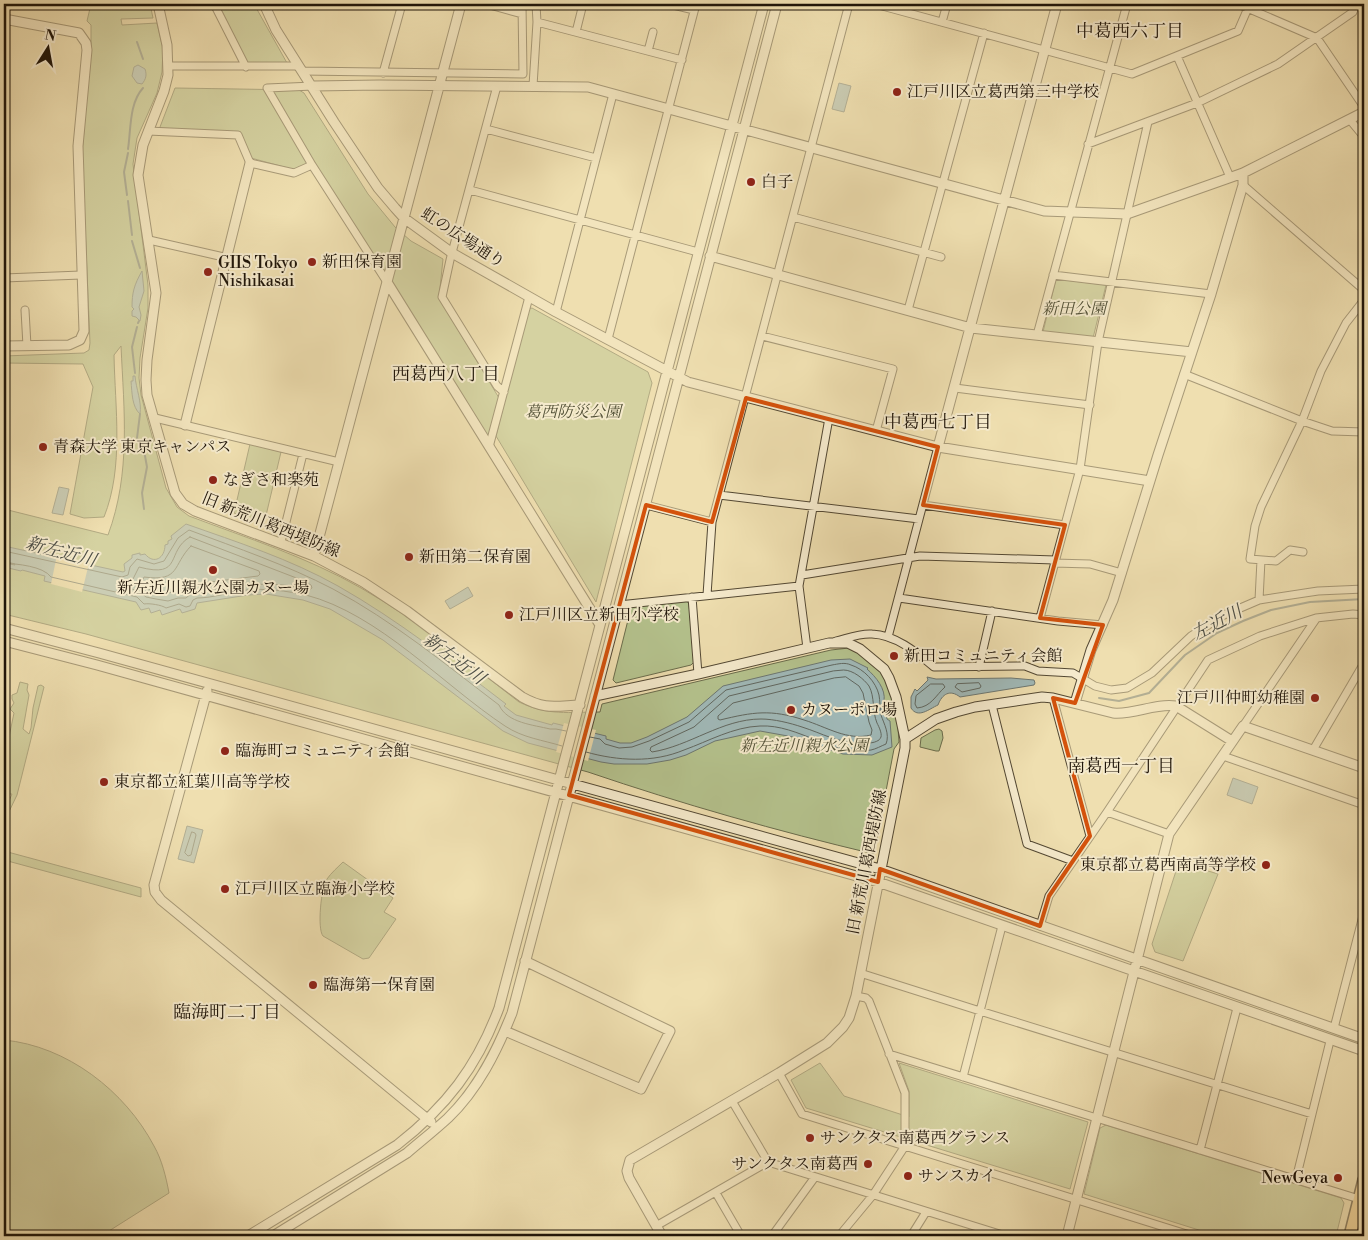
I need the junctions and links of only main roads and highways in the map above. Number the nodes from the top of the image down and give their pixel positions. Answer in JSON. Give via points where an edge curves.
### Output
{"nodes":[{"id":1,"x":1364,"y":1180,"type":"edge"},
{"id":2,"x":1350,"y":1236,"type":"edge"}],
"edges":[{"from":1,"to":2,"type":"main road"}]}
